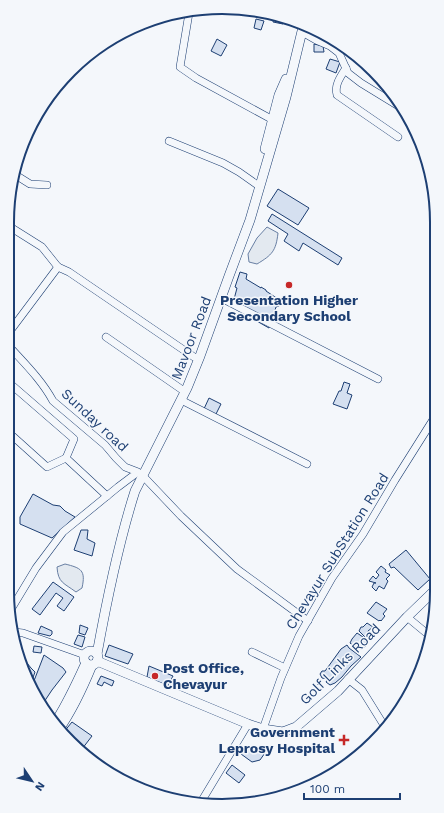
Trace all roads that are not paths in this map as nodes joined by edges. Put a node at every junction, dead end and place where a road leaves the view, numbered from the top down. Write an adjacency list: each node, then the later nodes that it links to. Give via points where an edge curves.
1 (188, 17): 7 (street, via 180,67)
2 (301, 29): 7 (main road, Mavoor Road)
3 (301, 29): 15 (main road, Mavoor Road, via 286,97 256,202)
4 (305, 31): 5 (street, via 339,53)
5 (346, 68): 6 (street, via 348,73 361,83); 8 (street, via 337,83 337,95)
6 (392, 102)
7 (273, 120): 11 (main road, Mavoor Road)
8 (398, 137)
9 (169, 141): 11 (street, via 223,163)
10 (19, 177): 12 (street, via 30,184)
11 (256, 184): 19 (main road, Mavoor Road)
12 (48, 185)
13 (14, 229): 14 (street, via 42,247)
14 (58, 267): 16 (street); 19 (street)
15 (221, 298): 20 (street); 23 (main road, Mavoor Road)
16 (14, 326)
17 (106, 337): 22 (street)
18 (14, 352): 28 (street, Sunday road, via 39,379 53,401 105,445 125,467)
19 (194, 357): 22 (main road, Mavoor Road)
20 (378, 379)
21 (14, 387): 26 (street, via 74,438)
22 (181, 388): 28 (main road, Mavoor Road)
23 (181, 400): 27 (street); 28 (main road, Mavoor Road)
24 (430, 425): 33 (street, Chevayur SubStation Road)
25 (14, 437): 26 (street, via 47,467)
26 (66, 458): 29 (street)
27 (307, 464)
28 (140, 474): 29 (street); 33 (street, Sunday road, via 237,569); 37 (main road, Mavoor Road)
29 (107, 496): 31 (street, via 63,532 36,568)
30 (430, 595): 32 (main road, Golf Links Road)
31 (14, 604)
32 (407, 617): 35 (street); 39 (main road, Golf Links Road)
33 (308, 620): 38 (street, Chevayur SubStation Road)
34 (18, 632): 37 (street)
35 (426, 633)
36 (252, 652): 38 (street)
37 (91, 658): 40 (main road); 42 (main road, via 85,682); 43 (main road, Golf Links Road)
38 (285, 668): 44 (street, Chevayur SubStation Road)
39 (348, 679): 41 (street, via 362,690); 44 (main road, Golf Links Road, via 338,691 296,726 283,732)
40 (58, 719)
41 (383, 723)
42 (62, 724)
43 (248, 724): 44 (main road, Golf Links Road); 45 (street)
44 (263, 729)
45 (203, 798)

